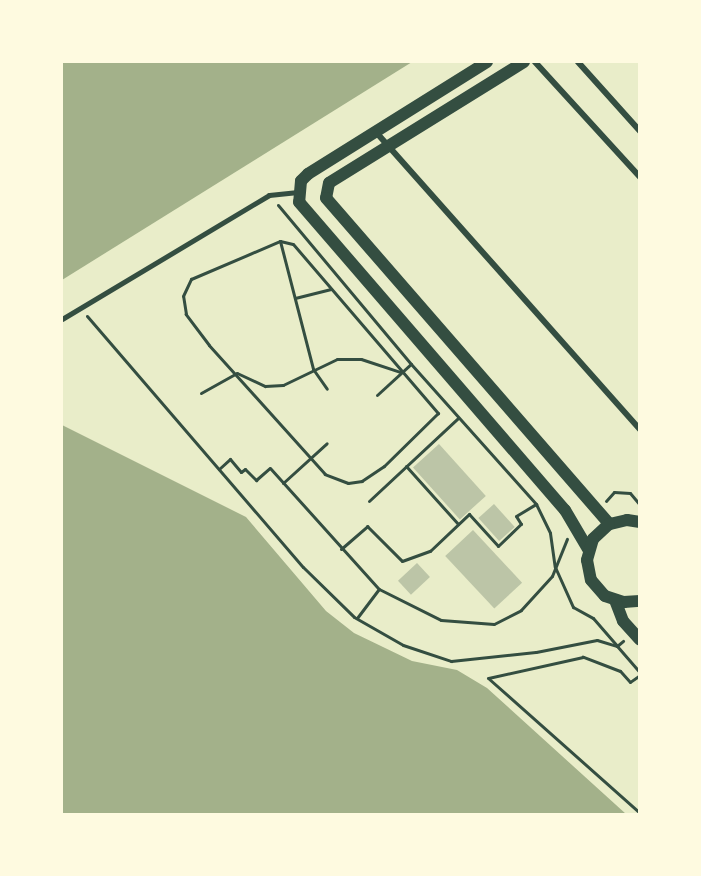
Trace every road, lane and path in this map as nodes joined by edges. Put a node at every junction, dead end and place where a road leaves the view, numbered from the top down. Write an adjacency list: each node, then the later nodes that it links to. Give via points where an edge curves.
1 (488, 62): 5 (main road)
2 (524, 62): 7 (main road)
3 (535, 62): 8 (street)
4 (578, 62): 6 (street)
5 (375, 131): 7 (street); 9 (main road, via 308,174)
6 (639, 131)
7 (388, 149): 24 (street); 33 (main road, via 329,183 326,198)
8 (639, 177)
9 (298, 192): 10 (street); 37 (main road, via 299,202 317,225)
10 (270, 195): 14 (street); 16 (path)
11 (280, 241): 12 (path, via 293,244); 13 (path); 18 (path, via 191,279 184,290 183,302 192,325)
12 (331, 288): 13 (path); 19 (path)
13 (295, 298): 17 (path)
14 (80, 308): 15 (street); 28 (path)
15 (62, 319)
16 (411, 364): 19 (path); 23 (path)
17 (313, 369): 18 (path, via 272,387); 19 (path, via 337,359 361,359); 20 (path)
18 (237, 373): 21 (path); 26 (path)
19 (402, 373): 22 (path); 26 (path, via 438,413 384,466 362,481 348,483 325,474)
20 (327, 389)
21 (201, 393)
22 (377, 395)
23 (458, 418): 27 (path); 31 (path)
24 (639, 429)
25 (327, 442): 26 (path)
26 (311, 458): 29 (path)
27 (406, 466): 30 (path); 35 (path)
28 (219, 469): 29 (path, via 230,459 241,472 245,469 256,480 270,468); 44 (path, via 303,567)
29 (284, 483): 38 (path)
30 (369, 501)
31 (536, 504): 35 (path, via 516,516 522,524 498,546 469,514); 40 (path, via 550,533)
32 (639, 505): 33 (path, via 630,493 614,492)
33 (596, 510): 36 (main road)
34 (638, 520): 36 (main road)
35 (458, 524): 38 (path, via 430,551 402,561 367,526)
36 (609, 524): 39 (main road)
37 (578, 528): 39 (main road); 40 (path, via 562,545)
38 (341, 549): 41 (path)
39 (588, 549): 42 (main road, via 591,580)
40 (555, 567): 41 (path, via 552,576 521,610 494,624 441,620); 46 (path, via 573,607 593,618)
41 (379, 589): 44 (path)
42 (615, 600): 43 (main road); 45 (main road, via 623,621)
43 (639, 601)
44 (357, 619): 46 (path, via 403,645 451,661 536,652 597,640)
45 (639, 640)
46 (617, 646): 47 (path)
47 (639, 673): 48 (path, via 630,682 620,670 583,657 488,678)
48 (639, 813)

